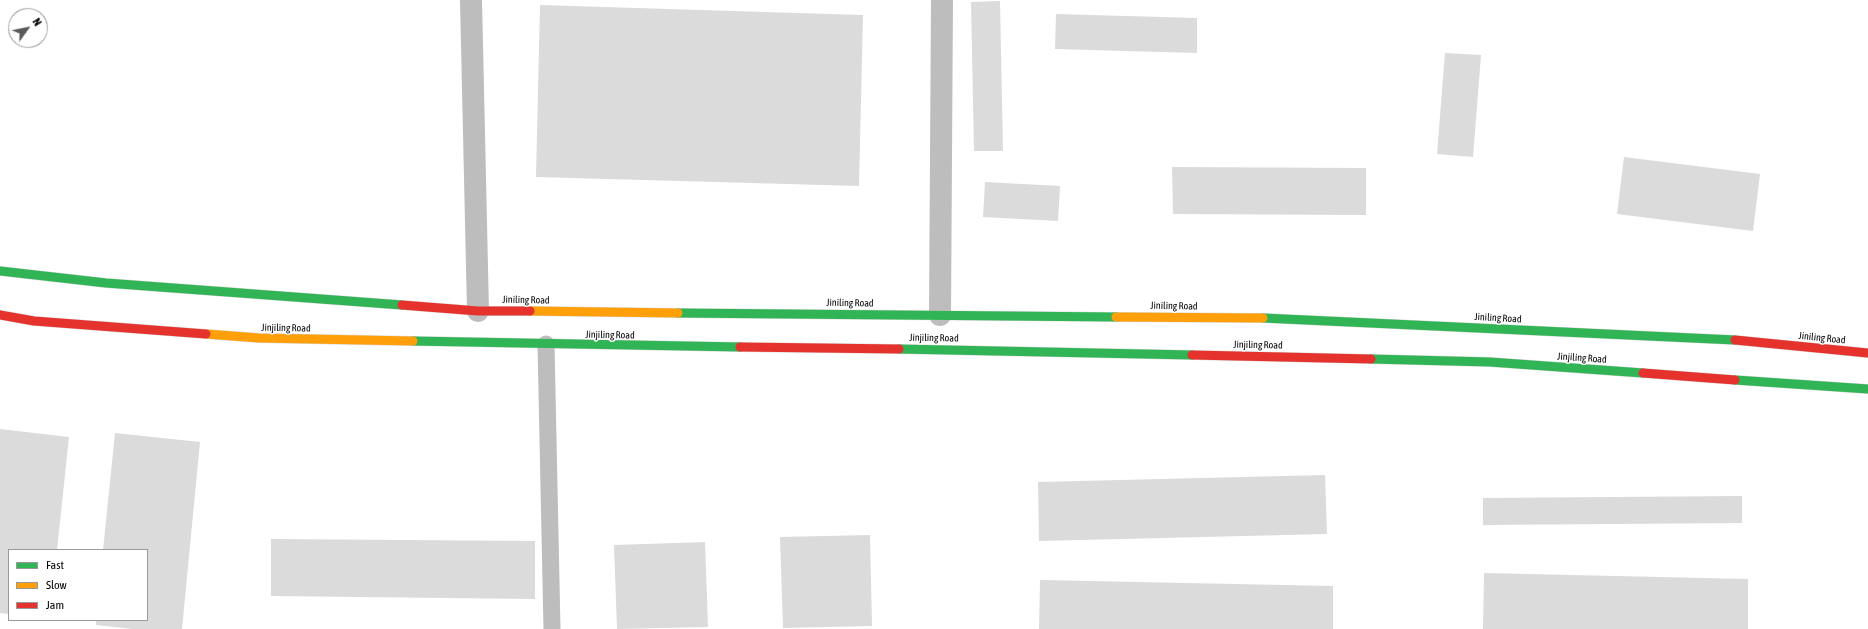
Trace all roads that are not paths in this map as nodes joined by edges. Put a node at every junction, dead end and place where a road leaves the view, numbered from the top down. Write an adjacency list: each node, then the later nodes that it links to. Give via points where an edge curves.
1 (470, 0): 4 (street)
2 (942, 0): 5 (street)
3 (0, 271): 4 (main road, via 106,283)
4 (478, 311): 5 (main road, Jiniling Road)
5 (940, 315): 8 (main road, Jiniling Road, via 1260,318 1738,340)
6 (0, 316): 7 (main road, Jinjiling Road, via 34,321 259,338)
7 (546, 344): 9 (main road, Jinjiling Road, via 999,350 1490,362); 10 (lane)
8 (1868, 353)
9 (1868, 389)
10 (552, 629)

